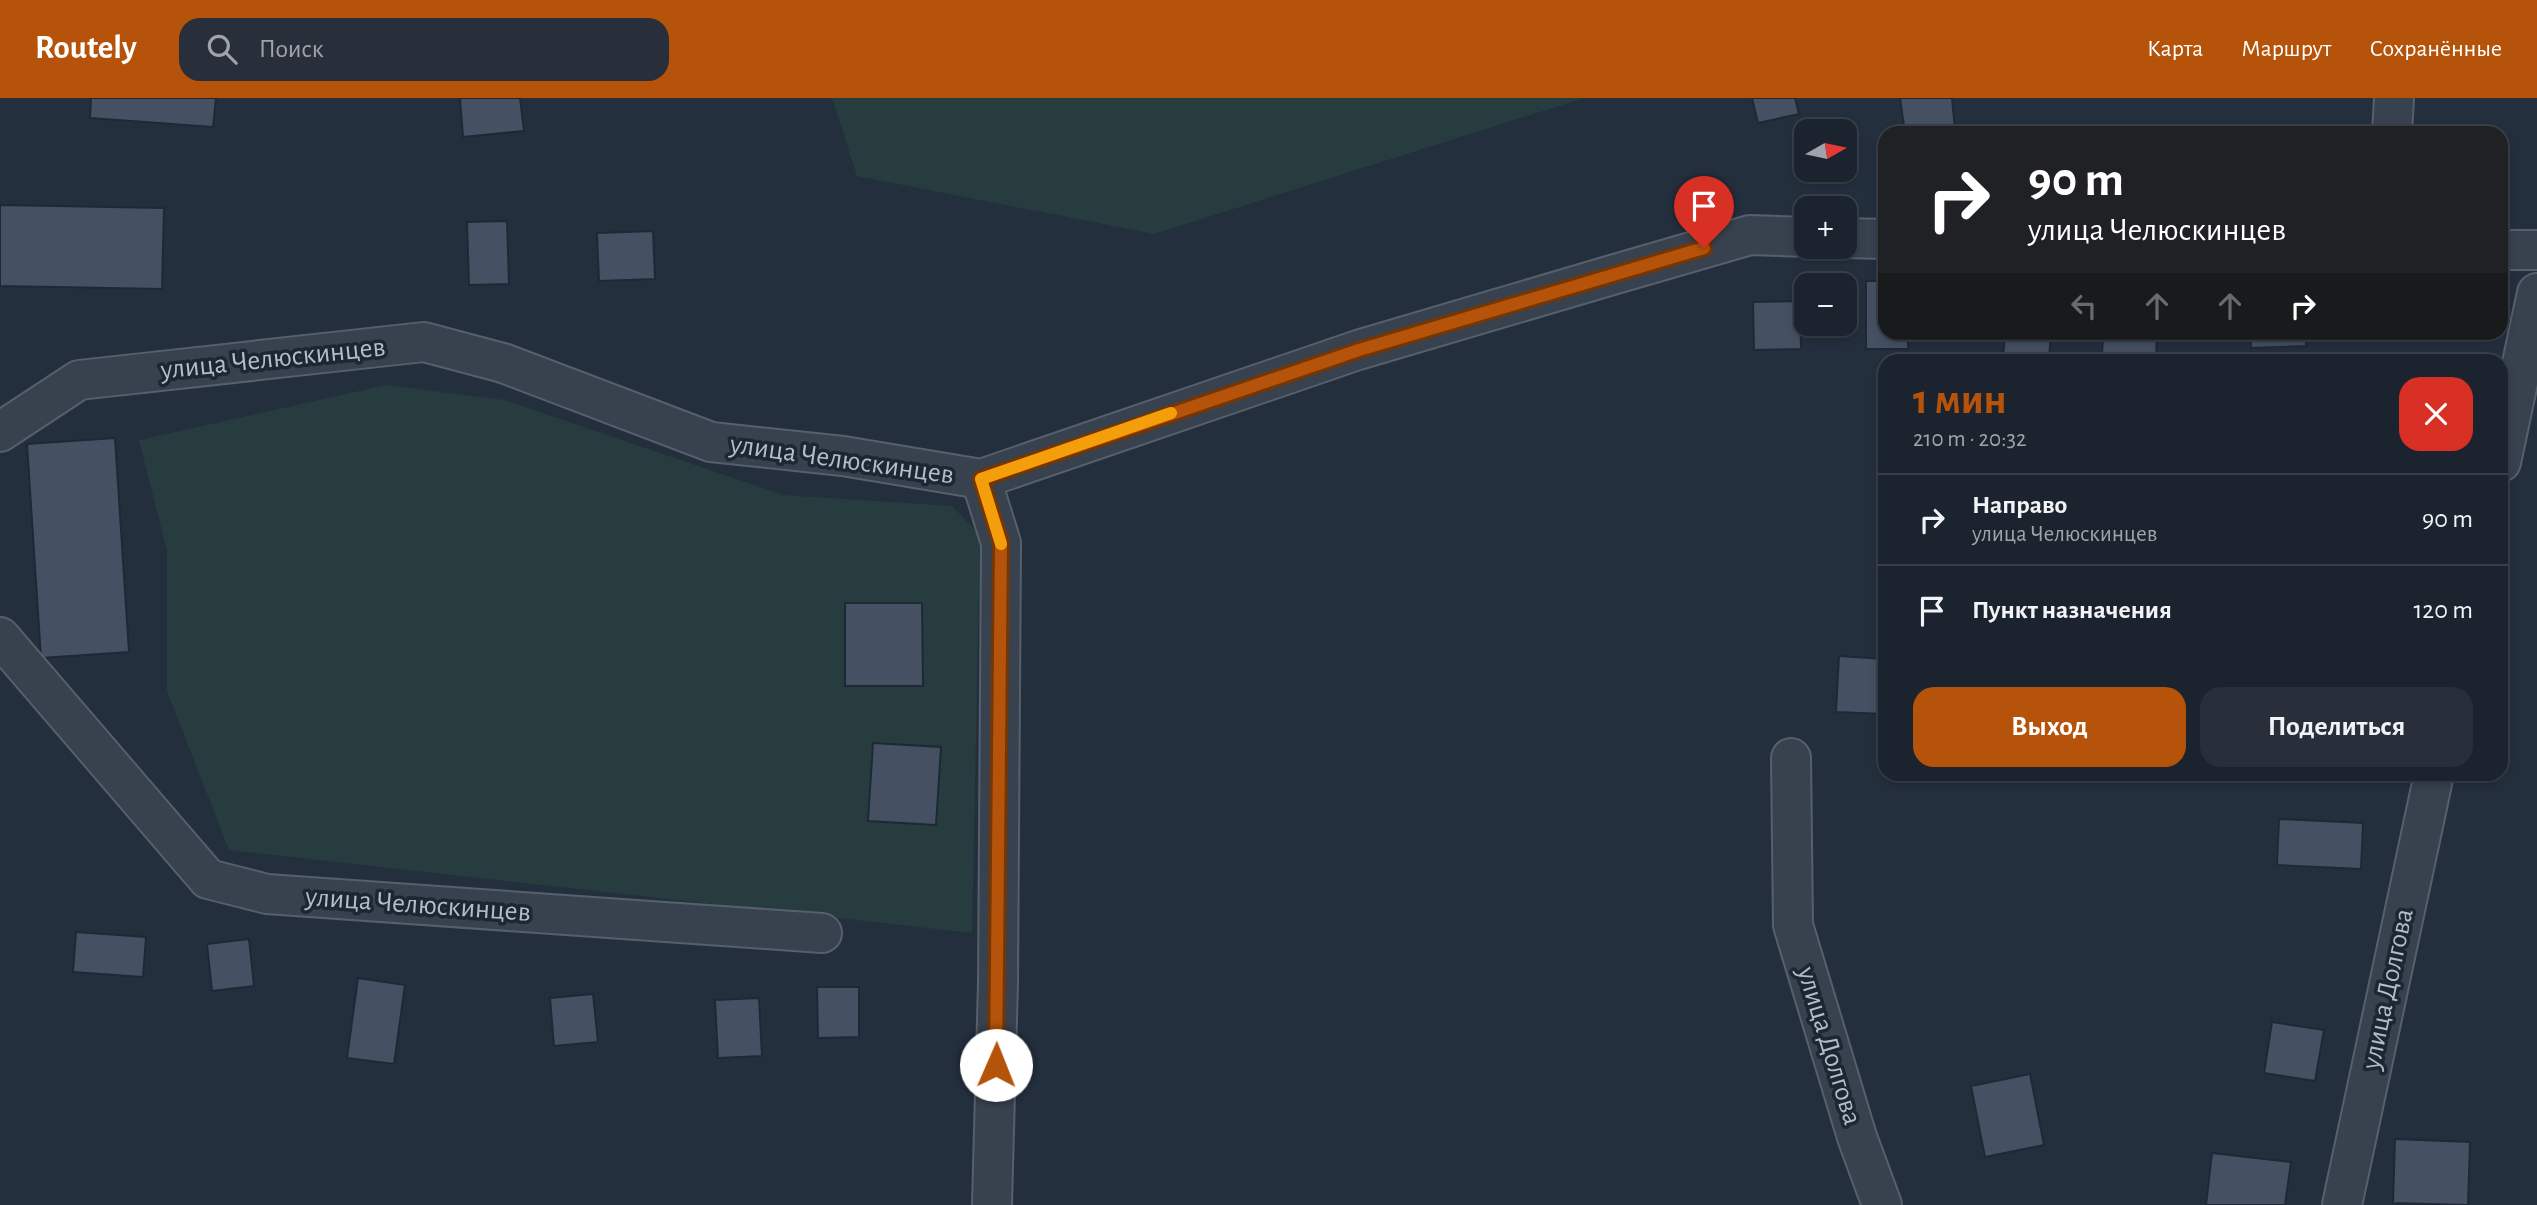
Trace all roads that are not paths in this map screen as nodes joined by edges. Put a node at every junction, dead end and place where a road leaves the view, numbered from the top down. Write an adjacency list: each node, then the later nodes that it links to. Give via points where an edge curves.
1 (2394, 98): 2 (street)
2 (2392, 126)
3 (1794, 237): 11 (street, улица Челюскинцев, via 1750,235 1359,350)
4 (1857, 238): 5 (street)
5 (1878, 239)
6 (2508, 250): 7 (street)
7 (2537, 250)
8 (2537, 293): 9 (street)
9 (2508, 429)
10 (0, 432): 11 (street, улица Челюскинцев, via 79,380 424,342 503,363 711,442 843,456)
11 (981, 479): 16 (street, via 1001,543)
12 (7, 652): 15 (street, улица Челюскинцев, via 208,879 267,894)
13 (1791, 758): 17 (street, улица Долгова, via 1793,925)
14 (2433, 781): 18 (street, улица Долгова)
15 (822, 933)
16 (992, 1205)
17 (1882, 1205)
18 (2342, 1205)

